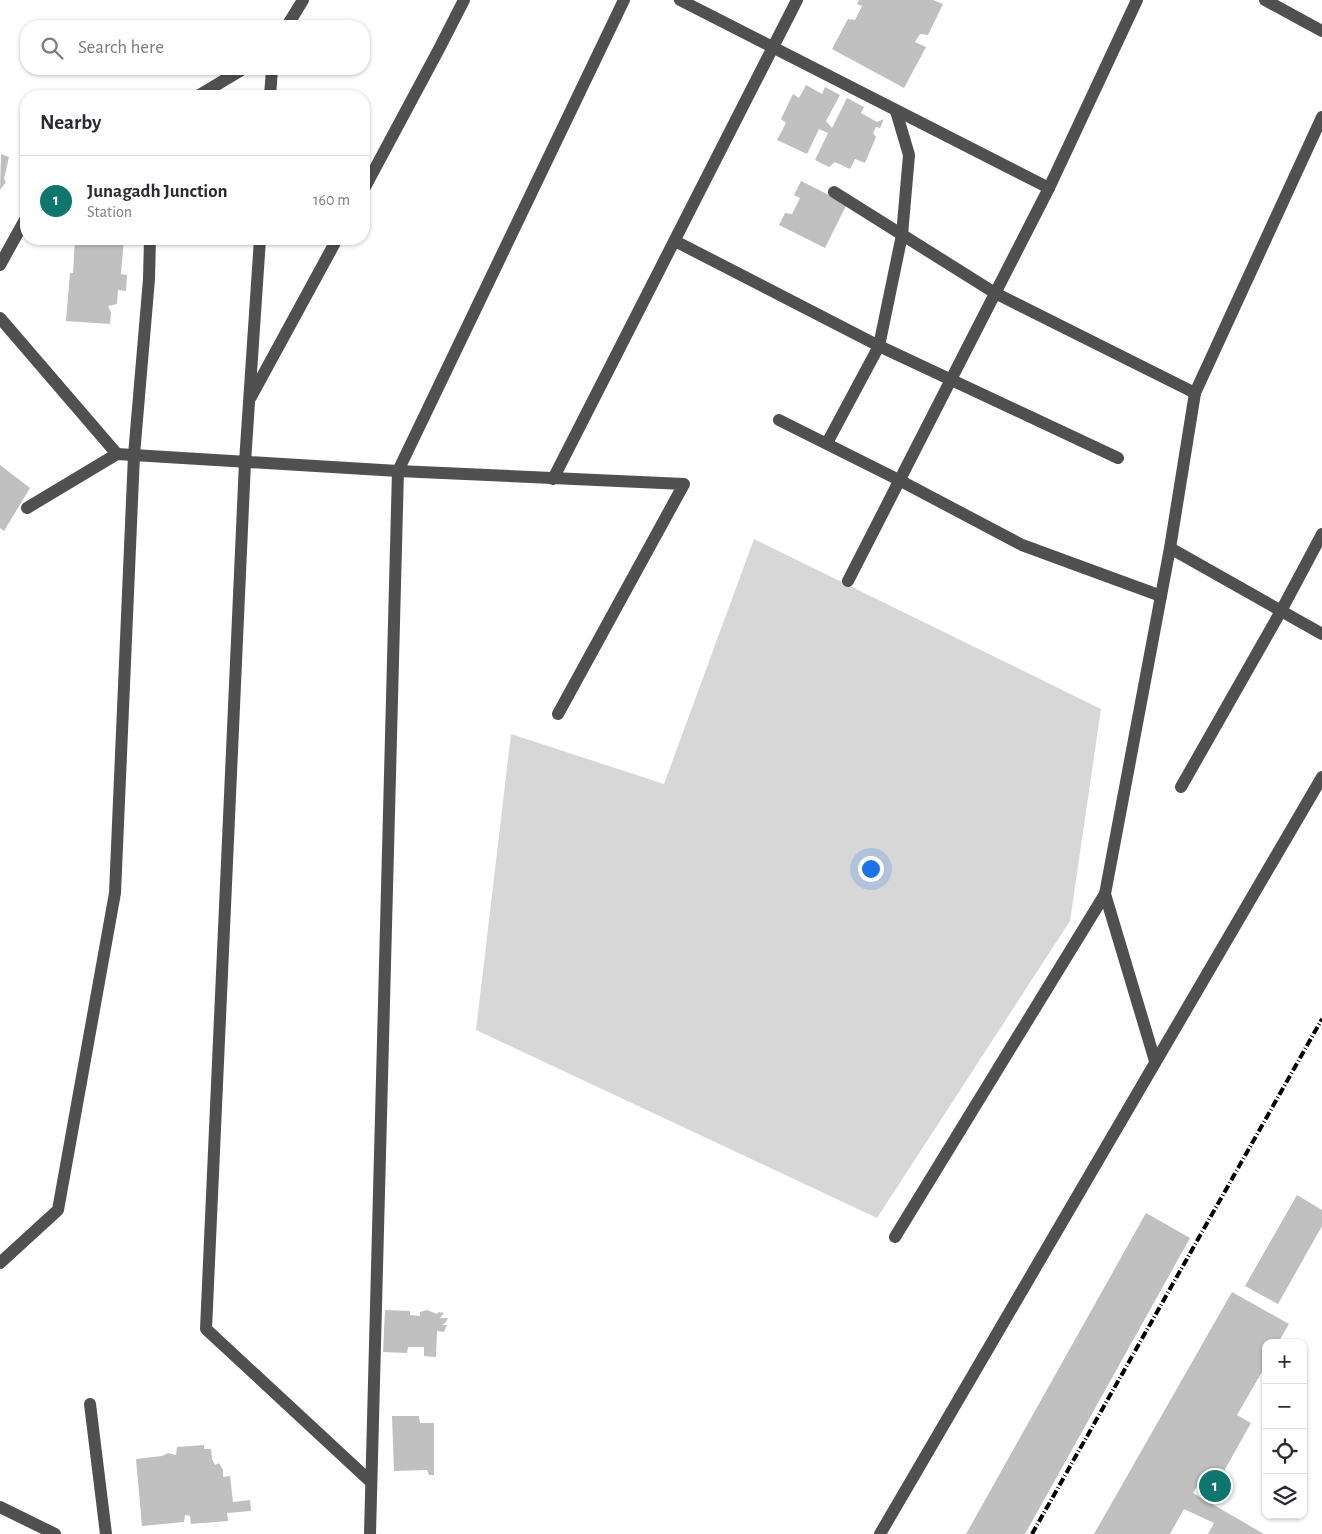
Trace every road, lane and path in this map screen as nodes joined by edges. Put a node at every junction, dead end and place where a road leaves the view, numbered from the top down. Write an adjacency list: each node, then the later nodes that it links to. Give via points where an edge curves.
1 (303, 0): 8 (street)
2 (464, 0): 17 (street)
3 (624, 0): 39 (street)
4 (680, 0): 10 (street)
5 (797, 0): 10 (street)
6 (1137, 0): 18 (street)
7 (1265, 0): 9 (street)
8 (291, 20)
9 (1322, 31)
10 (774, 48): 15 (street); 22 (street)
11 (233, 75): 13 (street)
12 (272, 75): 14 (street)
13 (208, 90)
14 (270, 90)
15 (896, 111): 18 (street); 21 (street, via 909,155)
16 (1322, 117): 31 (street)
17 (370, 178)
18 (1049, 188): 27 (street)
19 (834, 192): 21 (street)
20 (20, 229): 26 (street)
21 (902, 235): 27 (street); 29 (street)
22 (675, 241): 29 (street); 40 (street)
23 (150, 245): 36 (street)
24 (260, 245): 32 (street)
25 (334, 245): 32 (street)
26 (0, 265)
27 (995, 293): 30 (street); 31 (street)
28 (0, 318): 35 (street)
29 (879, 346): 30 (street); 34 (street)
30 (951, 380): 37 (street); 41 (street)
31 (1195, 393): 44 (street)
32 (249, 402): 38 (street)
33 (779, 420): 34 (street)
34 (826, 443): 41 (street)
35 (117, 454): 36 (street); 42 (street)
36 (134, 455): 38 (street); 55 (street, via 115,893 58,1210)
37 (1118, 458)
38 (245, 462): 39 (street); 57 (street, via 206,1329)
39 (398, 472): 40 (street); 57 (street)
40 (553, 478): 49 (street, via 684,484)
41 (899, 480): 45 (street); 46 (street, via 1022,545)
42 (27, 508)
43 (1322, 534): 47 (street)
44 (1170, 548): 46 (street); 47 (street)
45 (848, 581)
46 (1161, 596): 52 (street)
47 (1281, 611): 48 (street); 51 (street)
48 (1322, 634)
49 (558, 714)
50 (1322, 777): 53 (street)
51 (1181, 787)
52 (1105, 894): 53 (street); 54 (street)
53 (1155, 1061): 62 (street)
54 (895, 1237)
55 (0, 1263)
56 (90, 1404): 60 (street)
57 (371, 1482): 61 (street)
58 (0, 1507): 59 (street)
59 (55, 1534)
60 (106, 1534)
61 (370, 1534)
62 (880, 1534)

